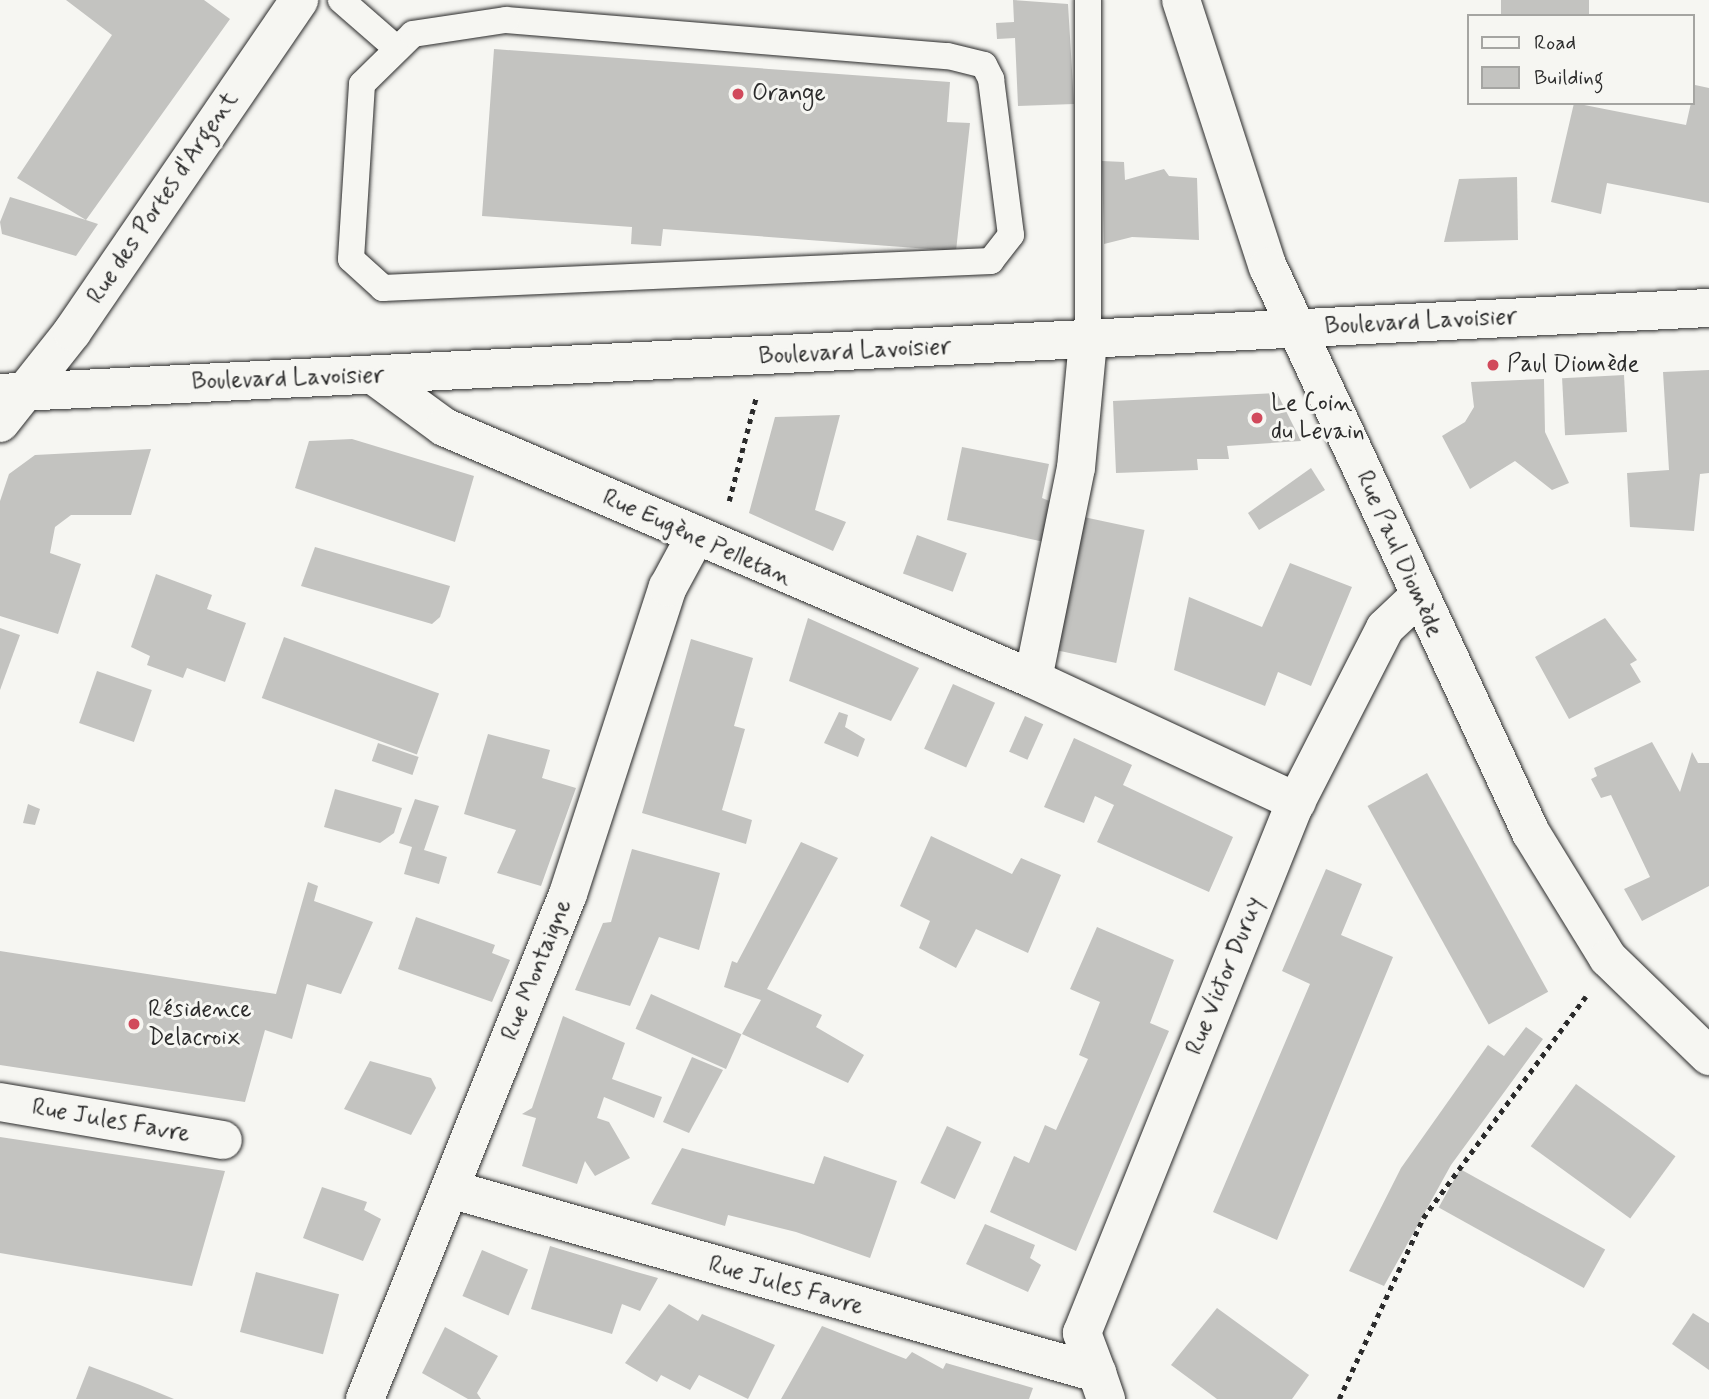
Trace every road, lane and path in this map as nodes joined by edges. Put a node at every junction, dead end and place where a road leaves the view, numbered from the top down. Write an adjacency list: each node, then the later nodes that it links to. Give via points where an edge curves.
1 (299, 0): 11 (street, Rue des Portes d'Argent, via 72,332)
2 (341, 0): 5 (lane)
3 (1088, 0): 8 (lane)
4 (1181, 0): 7 (street, Rue Paul Diomède, via 1268,267)
5 (396, 48): 5 (lane, via 371,71 358,105 351,259 383,288 991,261 1011,235 991,79 984,65 969,59 506,20 436,26)
6 (1709, 308): 7 (street, Boulevard Lavoisier)
7 (1298, 328): 8 (street, Boulevard Lavoisier); 14 (street, Rue Paul Diomède)
8 (1088, 340): 9 (street, Boulevard Lavoisier); 15 (street, via 1076,468)
9 (766, 356): 10 (street, Boulevard Lavoisier); 13 (path, via 728,506)
10 (373, 375): 11 (street, Boulevard Lavoisier); 13 (street, Rue Eugène Pelletan, via 444,428)
11 (11, 393): 12 (street, Rue des Portes d'Argent)
12 (0, 423)
13 (695, 537): 15 (street, Rue Eugène Pelletan); 21 (street, Rue Montaigne, via 668,587 568,894)
14 (1417, 597): 16 (street, Rue Victor Duruy, via 1385,628); 17 (street, Rue Paul Diomède, via 1531,833)
15 (1033, 679): 16 (street, Rue Eugène Pelletan)
16 (1297, 802): 22 (street, Rue Victor Duruy, via 1082,1333)
17 (1613, 962): 18 (street, Rue Paul Diomède); 24 (path, via 1449,1175)
18 (1709, 1056)
19 (0, 1102): 20 (street, Rue Jules Favre)
20 (222, 1139)
21 (450, 1189): 22 (street, Rue Jules Favre); 23 (street, Rue Montaigne)
22 (1101, 1386)
23 (365, 1399)
24 (1339, 1399)

